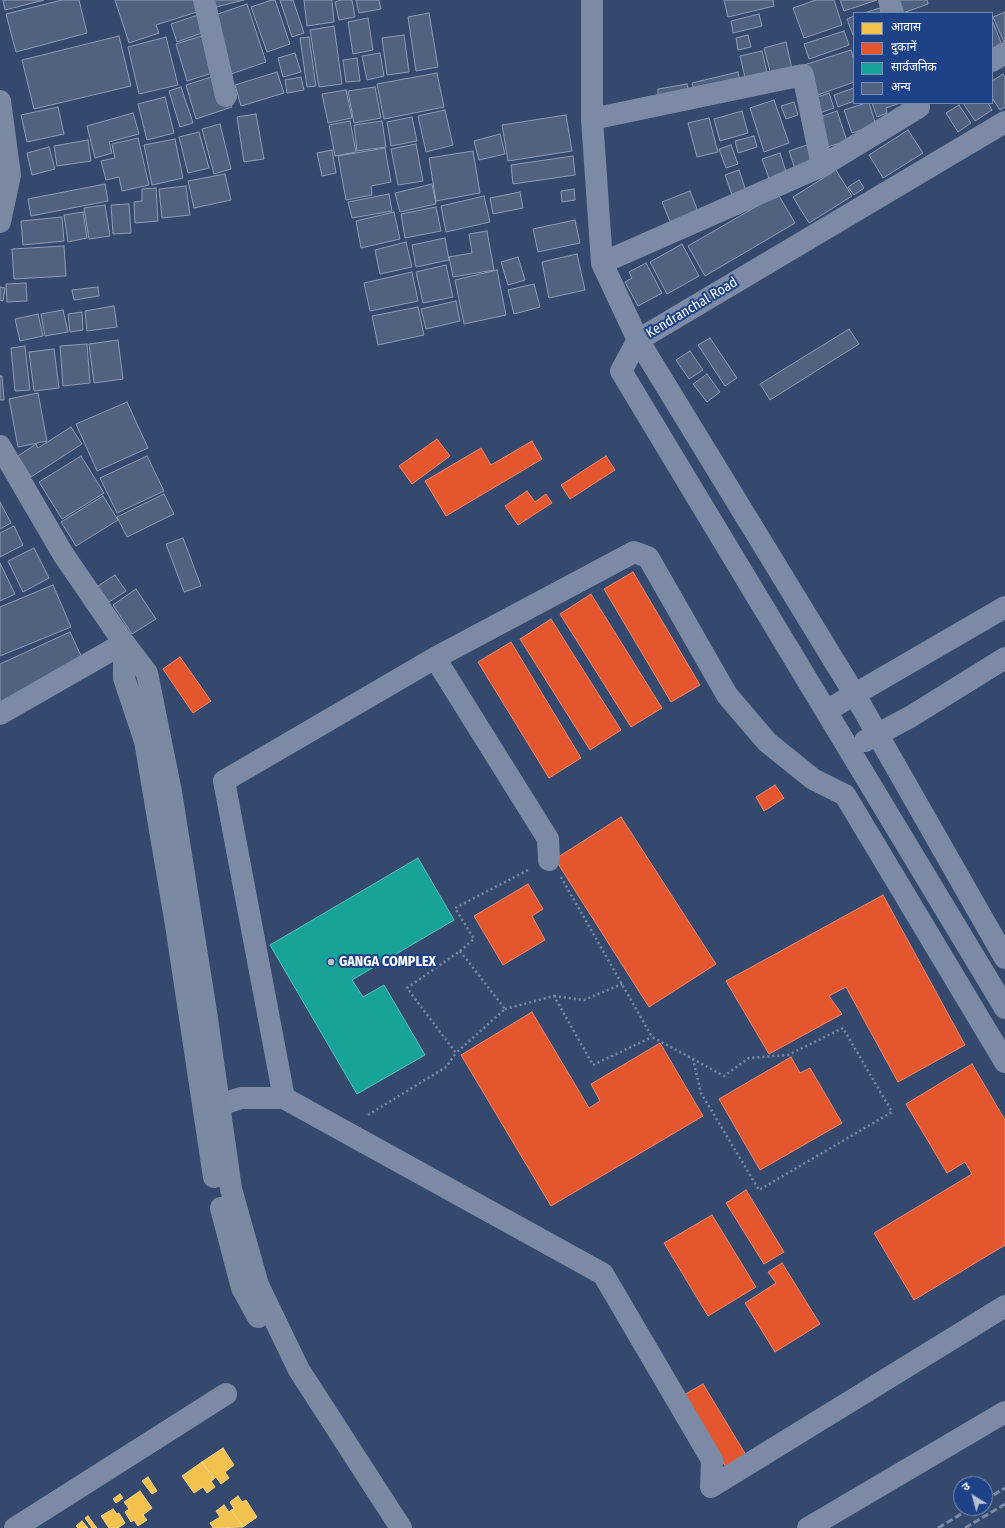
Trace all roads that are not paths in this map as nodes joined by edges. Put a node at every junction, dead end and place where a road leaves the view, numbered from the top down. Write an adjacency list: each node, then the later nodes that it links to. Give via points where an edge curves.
1 (592, 0): 10 (street, Kendranchal Road)
2 (889, 0): 4 (street)
3 (210, 1): 7 (street)
4 (893, 12)
5 (1005, 53): 6 (street)
6 (993, 60)
7 (226, 96)
8 (0, 101): 13 (main road, via 10,175)
9 (921, 104): 12 (street)
10 (592, 119): 12 (street, via 803,75); 14 (street, Kendranchal Road)
11 (1005, 122): 15 (street, Kendranchal Road)
12 (822, 166): 14 (street)
13 (0, 222)
14 (602, 263): 15 (street, Kendranchal Road)
15 (638, 340): 21 (street); 22 (street, via 621,371)
16 (0, 446): 18 (main road, via 63,554)
17 (1005, 608): 21 (street)
18 (124, 643): 23 (street); 31 (main road, via 147,673 172,792)
19 (434, 658): 26 (street, via 548,839); 29 (street, via 634,552 648,557 727,695 767,742 813,779 845,795); 30 (street, via 224,781)
20 (1005, 658): 24 (street)
21 (855, 695): 22 (street); 24 (street)
22 (826, 712): 25 (street)
23 (0, 714)
24 (877, 735): 25 (street); 27 (street)
25 (850, 750): 28 (street)
26 (549, 860)
27 (1005, 958)
28 (1005, 1008)
29 (1005, 1062)
30 (284, 1098): 31 (street, via 241,1098); 32 (street, via 603,1274 712,1460 711,1487)
31 (211, 1107): 36 (main road, via 216,1192 242,1288 286,1370); 37 (main road, via 258,1285 299,1370)
32 (1005, 1306)
33 (226, 1394): 35 (street)
34 (1005, 1412): 38 (street)
35 (15, 1528)
36 (383, 1528)
37 (401, 1528)
38 (808, 1528)

